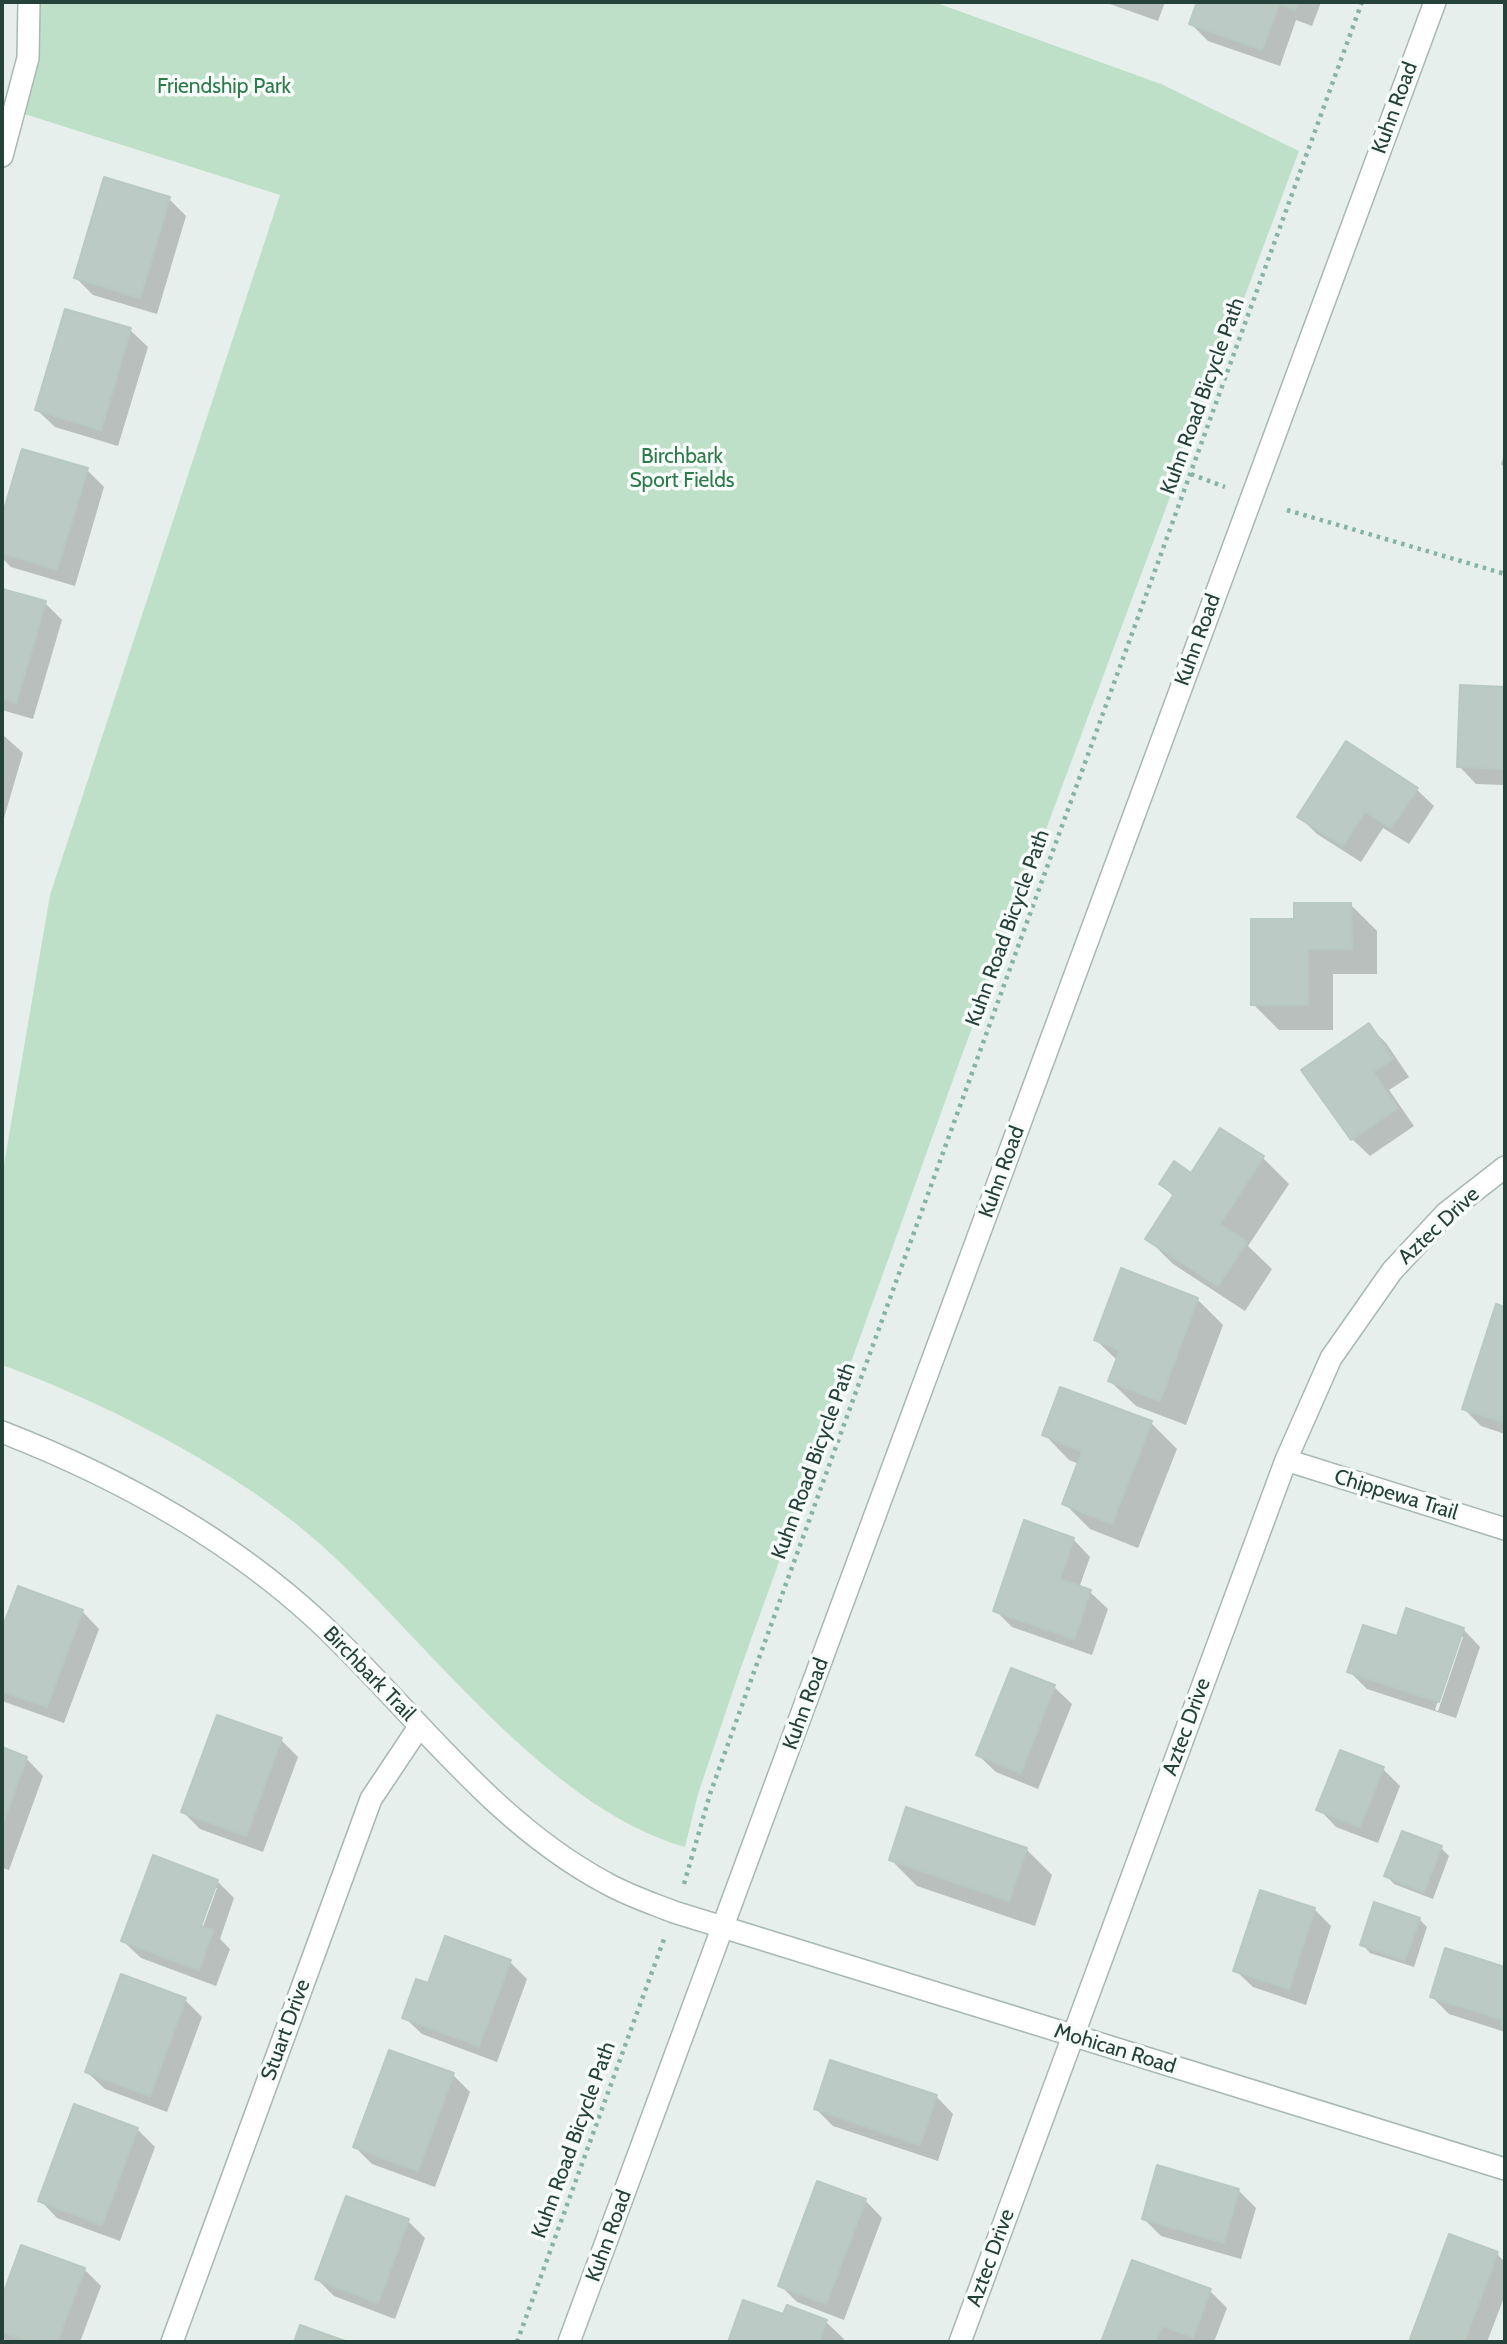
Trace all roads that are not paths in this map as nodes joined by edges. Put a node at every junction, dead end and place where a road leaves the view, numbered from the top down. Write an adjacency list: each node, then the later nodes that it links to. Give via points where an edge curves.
1 (29, 2): 3 (street, via 28,58)
2 (1434, 2): 9 (street, Kuhn Road)
3 (2, 156)
4 (1505, 1167): 6 (street, Aztec Drive, via 1446,1213 1392,1271 1331,1358)
5 (2, 1432): 8 (street, Birchbark Trail, via 113,1482 269,1579 319,1622)
6 (1286, 1460): 7 (street, Chippewa Trail); 10 (street, Aztec Drive)
7 (1505, 1529)
8 (419, 1727): 9 (street, Birchbark Trail, via 519,1824 570,1861 639,1898); 12 (street, Stuart Drive, via 371,1798)
9 (725, 1928): 10 (street, Mohican Road); 13 (street, Kuhn Road)
10 (1073, 2036): 11 (street, Mohican Road); 14 (street, Aztec Drive)
11 (1505, 2169)
12 (172, 2342)
13 (569, 2342)
14 (960, 2342)

